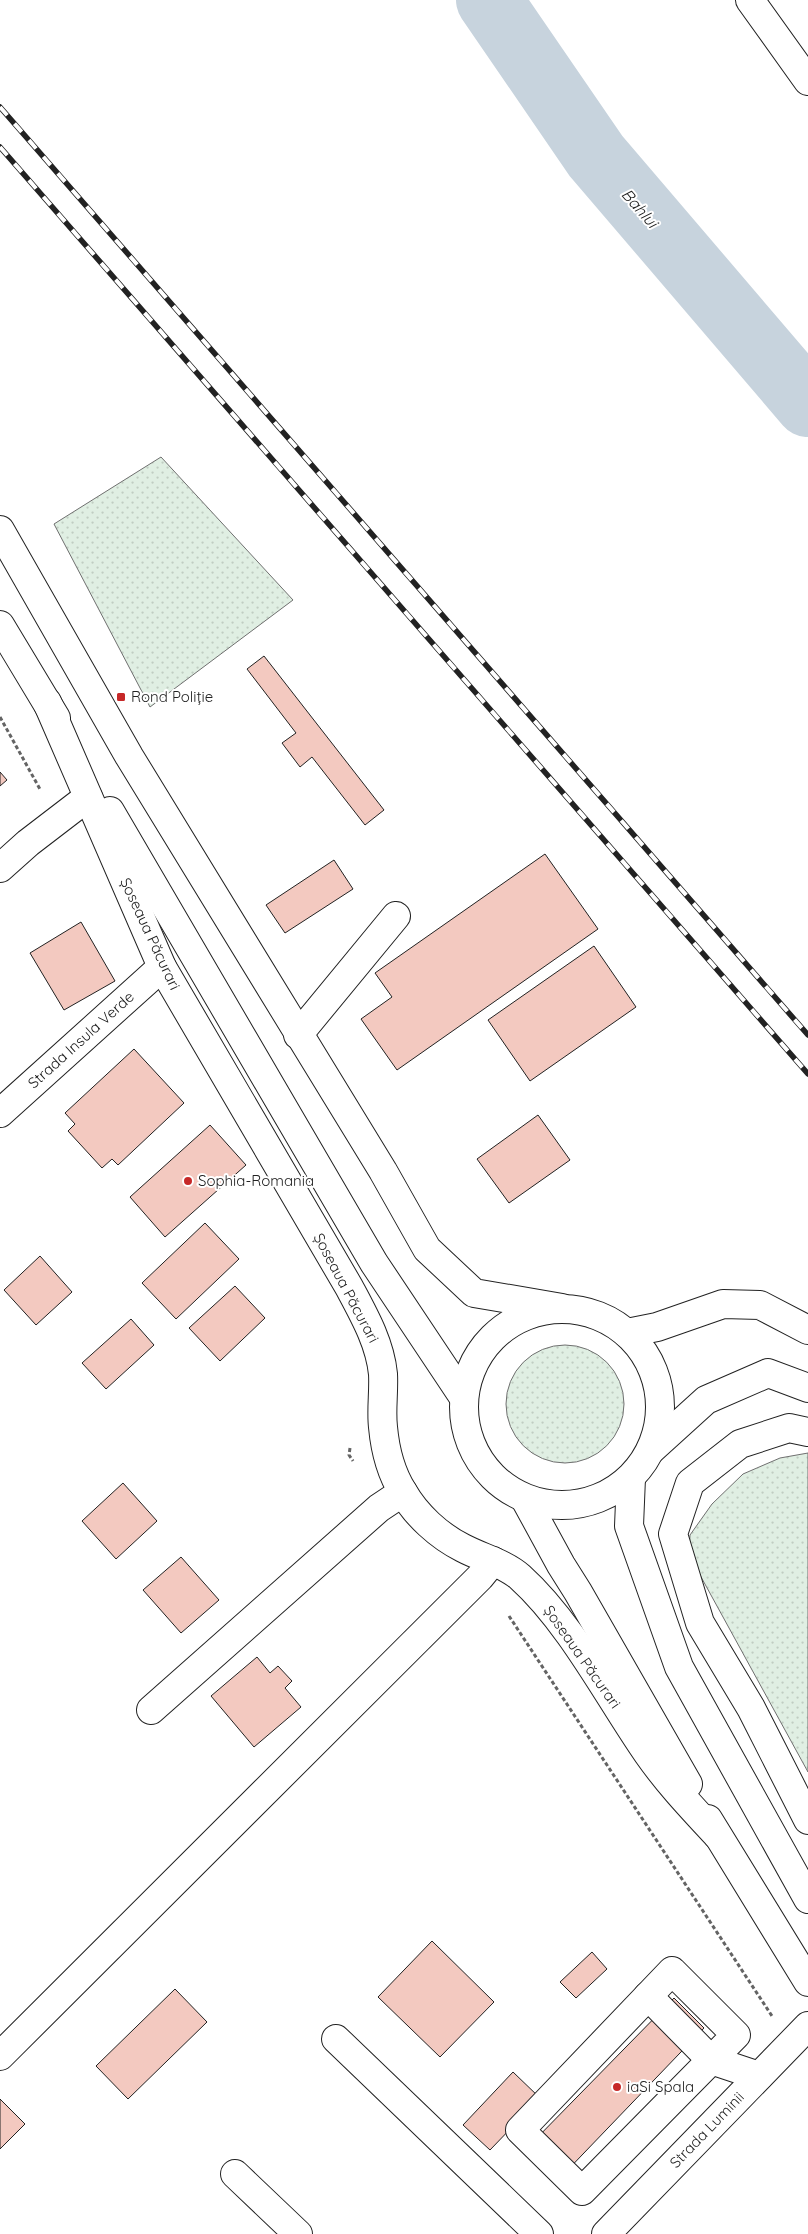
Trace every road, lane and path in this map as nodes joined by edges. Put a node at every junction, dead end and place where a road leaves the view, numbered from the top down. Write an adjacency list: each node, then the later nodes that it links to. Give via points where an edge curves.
1 (759, 3): 2 (main road)
2 (808, 81)
3 (0, 530): 10 (main road, via 129,756)
4 (0, 625): 5 (main road)
5 (47, 702): 6 (main road, Șoseaua Păcurari); 16 (main road, via 374,1263)
6 (88, 797): 7 (main road); 9 (main road, Șoseaua Păcurari)
7 (0, 868)
8 (396, 916): 10 (main road)
9 (162, 967): 11 (main road, Strada Insula Verde); 20 (main road, Șoseaua Păcurari, via 369,1325 379,1350 383,1374 383,1427 390,1462)
10 (298, 1035): 12 (main road, via 427,1249 474,1293)
11 (0, 1113)
12 (562, 1308): 14 (main road, via 597,1315); 16 (main road, via 538,1311 496,1334 476,1360)
13 (808, 1330): 14 (main road, via 760,1305 723,1304 656,1327)
14 (627, 1333): 18 (main road, via 647,1357 659,1387 660,1419)
15 (808, 1388): 18 (main road, via 768,1372 706,1400)
16 (464, 1398): 21 (main road, via 465,1423 472,1447 485,1468 504,1486)
17 (808, 1432): 24 (main road, via 789,1428 740,1444 690,1483 673,1534 700,1623 751,1708)
18 (652, 1449): 19 (main road)
19 (631, 1478): 21 (main road, via 618,1489 589,1502 557,1506); 26 (main road, via 629,1526 678,1667)
20 (402, 1492): 22 (main road, Șoseaua Păcurari, via 440,1533 463,1548); 23 (main road, via 379,1508)
21 (525, 1499): 25 (main road)
22 (493, 1560): 25 (main road, Șoseaua Păcurari, via 519,1576 546,1605 577,1645 670,1784); 31 (main road, via 480,1577)
23 (151, 1710)
24 (808, 1820)
25 (717, 1835): 27 (main road)
26 (808, 1899)
27 (808, 1982)
28 (648, 1996): 32 (main road); 32 (main road, via 672,1971 736,2035); 32 (main road, via 520,2130 582,2191)
29 (808, 2026): 33 (main road, Strada Luminii)
30 (336, 2039): 36 (main road)
31 (0, 2056)
32 (711, 2060): 33 (main road)
33 (759, 2076): 37 (main road, Strada Luminii)
34 (236, 2174): 35 (main road)
35 (298, 2234)
36 (538, 2234)
37 (606, 2234)

